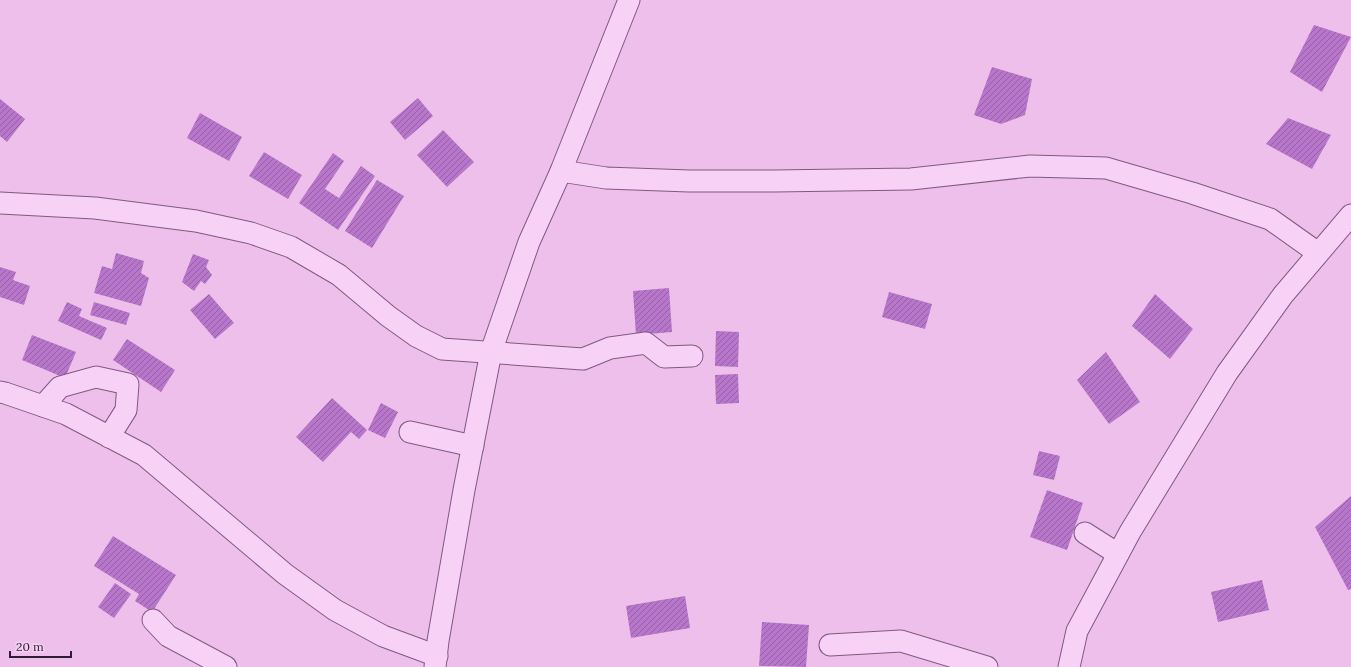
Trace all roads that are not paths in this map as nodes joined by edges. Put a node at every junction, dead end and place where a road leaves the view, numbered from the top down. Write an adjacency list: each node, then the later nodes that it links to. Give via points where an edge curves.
1 (629, 0): 2 (street)
2 (561, 171): 5 (street, via 606,178 774,181 911,179 1030,166 1106,168 1270,219); 6 (street, via 530,242)
3 (0, 203): 6 (street, via 95,208 196,221 251,232 291,247 339,275 388,316 416,336 442,349)
4 (1351, 215): 5 (street)
5 (1318, 253): 14 (street, via 1283,295 1227,373)
6 (491, 352): 7 (street, via 582,359 610,348 646,343 664,357); 12 (street)
7 (692, 356)
8 (0, 392): 9 (street)
9 (42, 406): 11 (street, via 66,414); 11 (street, via 60,387 96,377 128,384 126,410)
10 (410, 432): 12 (street)
11 (110, 437): 17 (street, via 144,455 285,574 335,610)
12 (473, 446): 17 (street)
13 (1085, 533): 14 (street)
14 (1118, 554): 20 (street, via 1077,632)
15 (153, 620): 18 (street, via 168,636)
16 (830, 645): 19 (street, via 901,641)
17 (436, 661)
18 (226, 667)
19 (987, 667)
20 (1069, 667)

